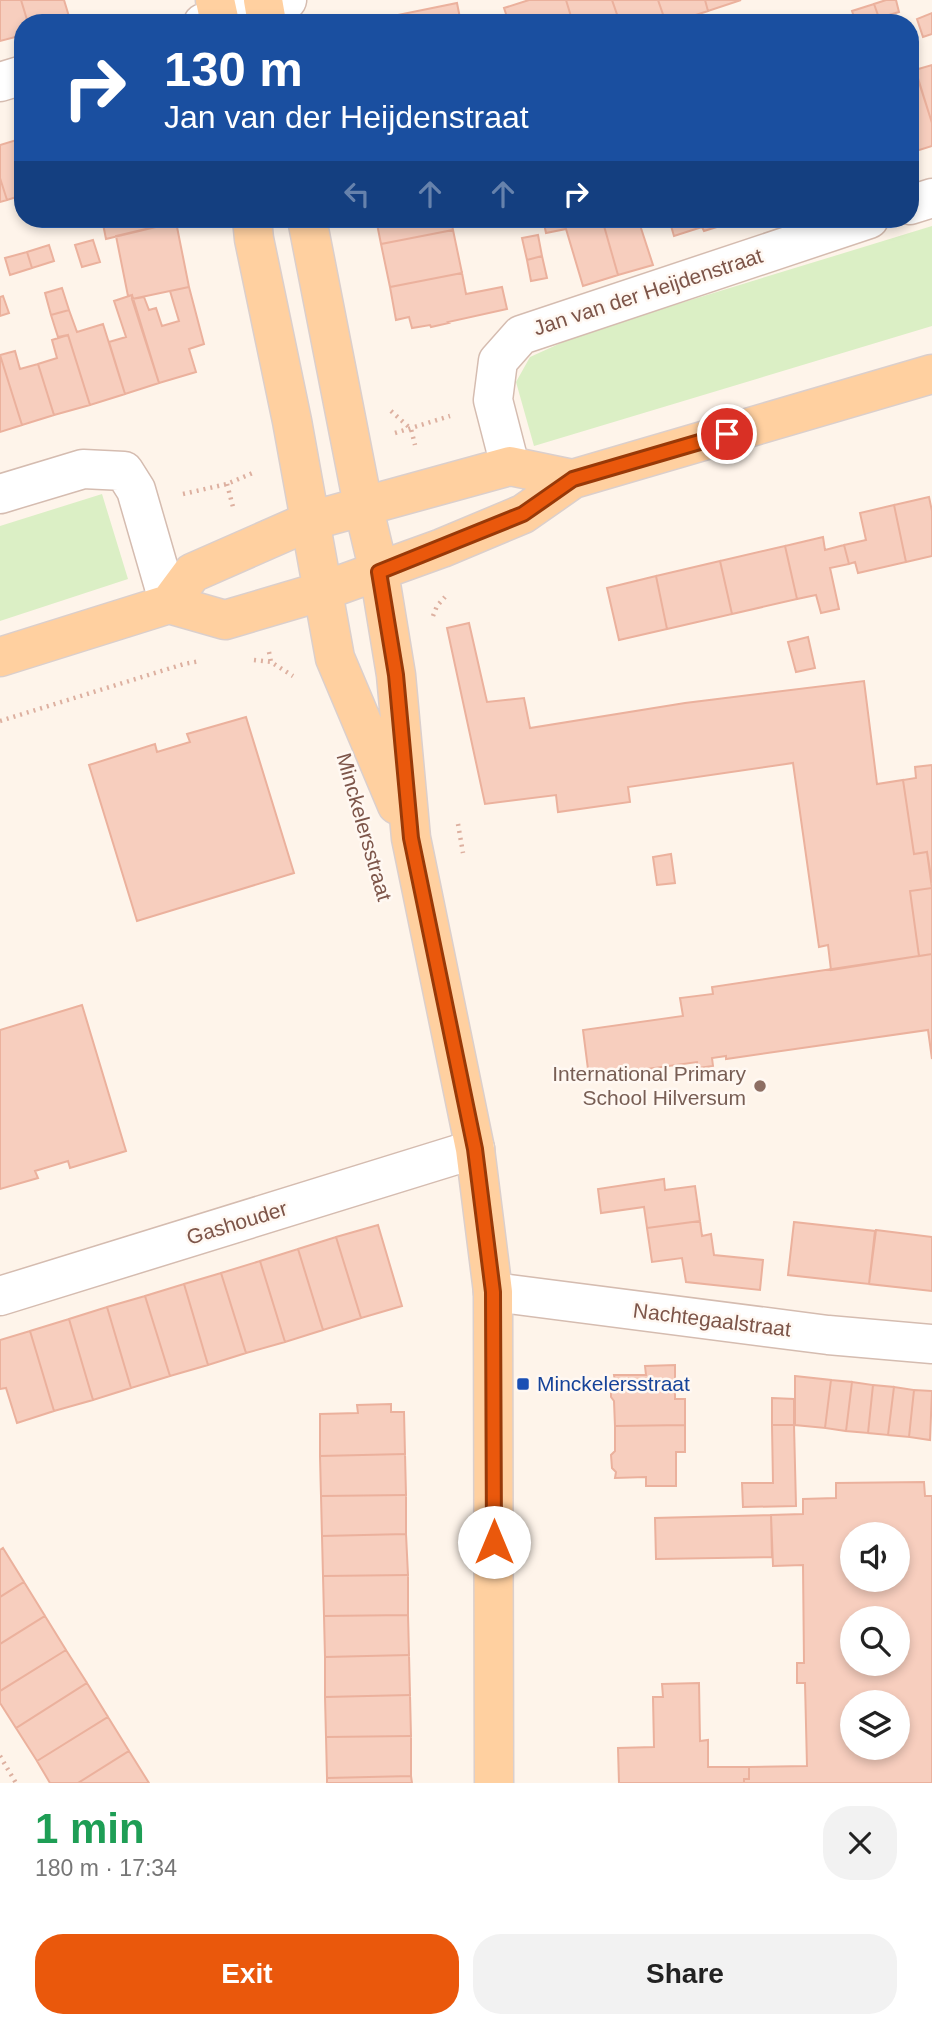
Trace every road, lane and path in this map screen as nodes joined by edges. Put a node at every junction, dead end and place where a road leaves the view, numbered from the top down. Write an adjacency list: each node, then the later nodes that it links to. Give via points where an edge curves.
1 (270, 7): 2 (street)
2 (226, 14)
3 (253, 228): 12 (main road, Minckelersstraat)
4 (309, 228): 11 (main road, Minckelersstraat)
5 (842, 228): 7 (street, Jan van der Heijdenstraat, via 521,335 498,361 493,400)
6 (932, 374): 8 (main road)
7 (510, 466): 8 (main road); 11 (main road)
8 (573, 479): 14 (main road, via 523,514)
9 (228, 484): 13 (path)
10 (0, 494): 16 (street, via 83,468 124,471 136,490)
11 (363, 505): 12 (main road); 14 (main road, Minckelersstraat)
12 (310, 521): 13 (main road); 15 (main road, Minckelersstraat)
13 (243, 550): 16 (main road, via 192,573)
14 (379, 572): 15 (main road); 24 (main road, Minckelersstraat, via 396,675)
15 (323, 591): 17 (main road); 24 (main road, Minckelersstraat, via 335,658)
16 (169, 604): 17 (main road, via 225,620); 18 (main road)
17 (258, 609): 21 (path)
18 (0, 657)
19 (210, 659): 23 (path)
20 (247, 659): 21 (path)
21 (271, 662): 22 (path)
22 (298, 681)
23 (0, 721)
24 (411, 838): 25 (main road, Minckelersstraat)
25 (475, 1149): 26 (main road, Minckelersstraat); 27 (street, Gashouder)
26 (493, 1292): 28 (street, Nachtegaalstraat); 31 (main road, Minckelersstraat)
27 (0, 1296)
28 (932, 1344)
29 (0, 1756): 30 (path)
30 (16, 1783)
31 (494, 1783)

